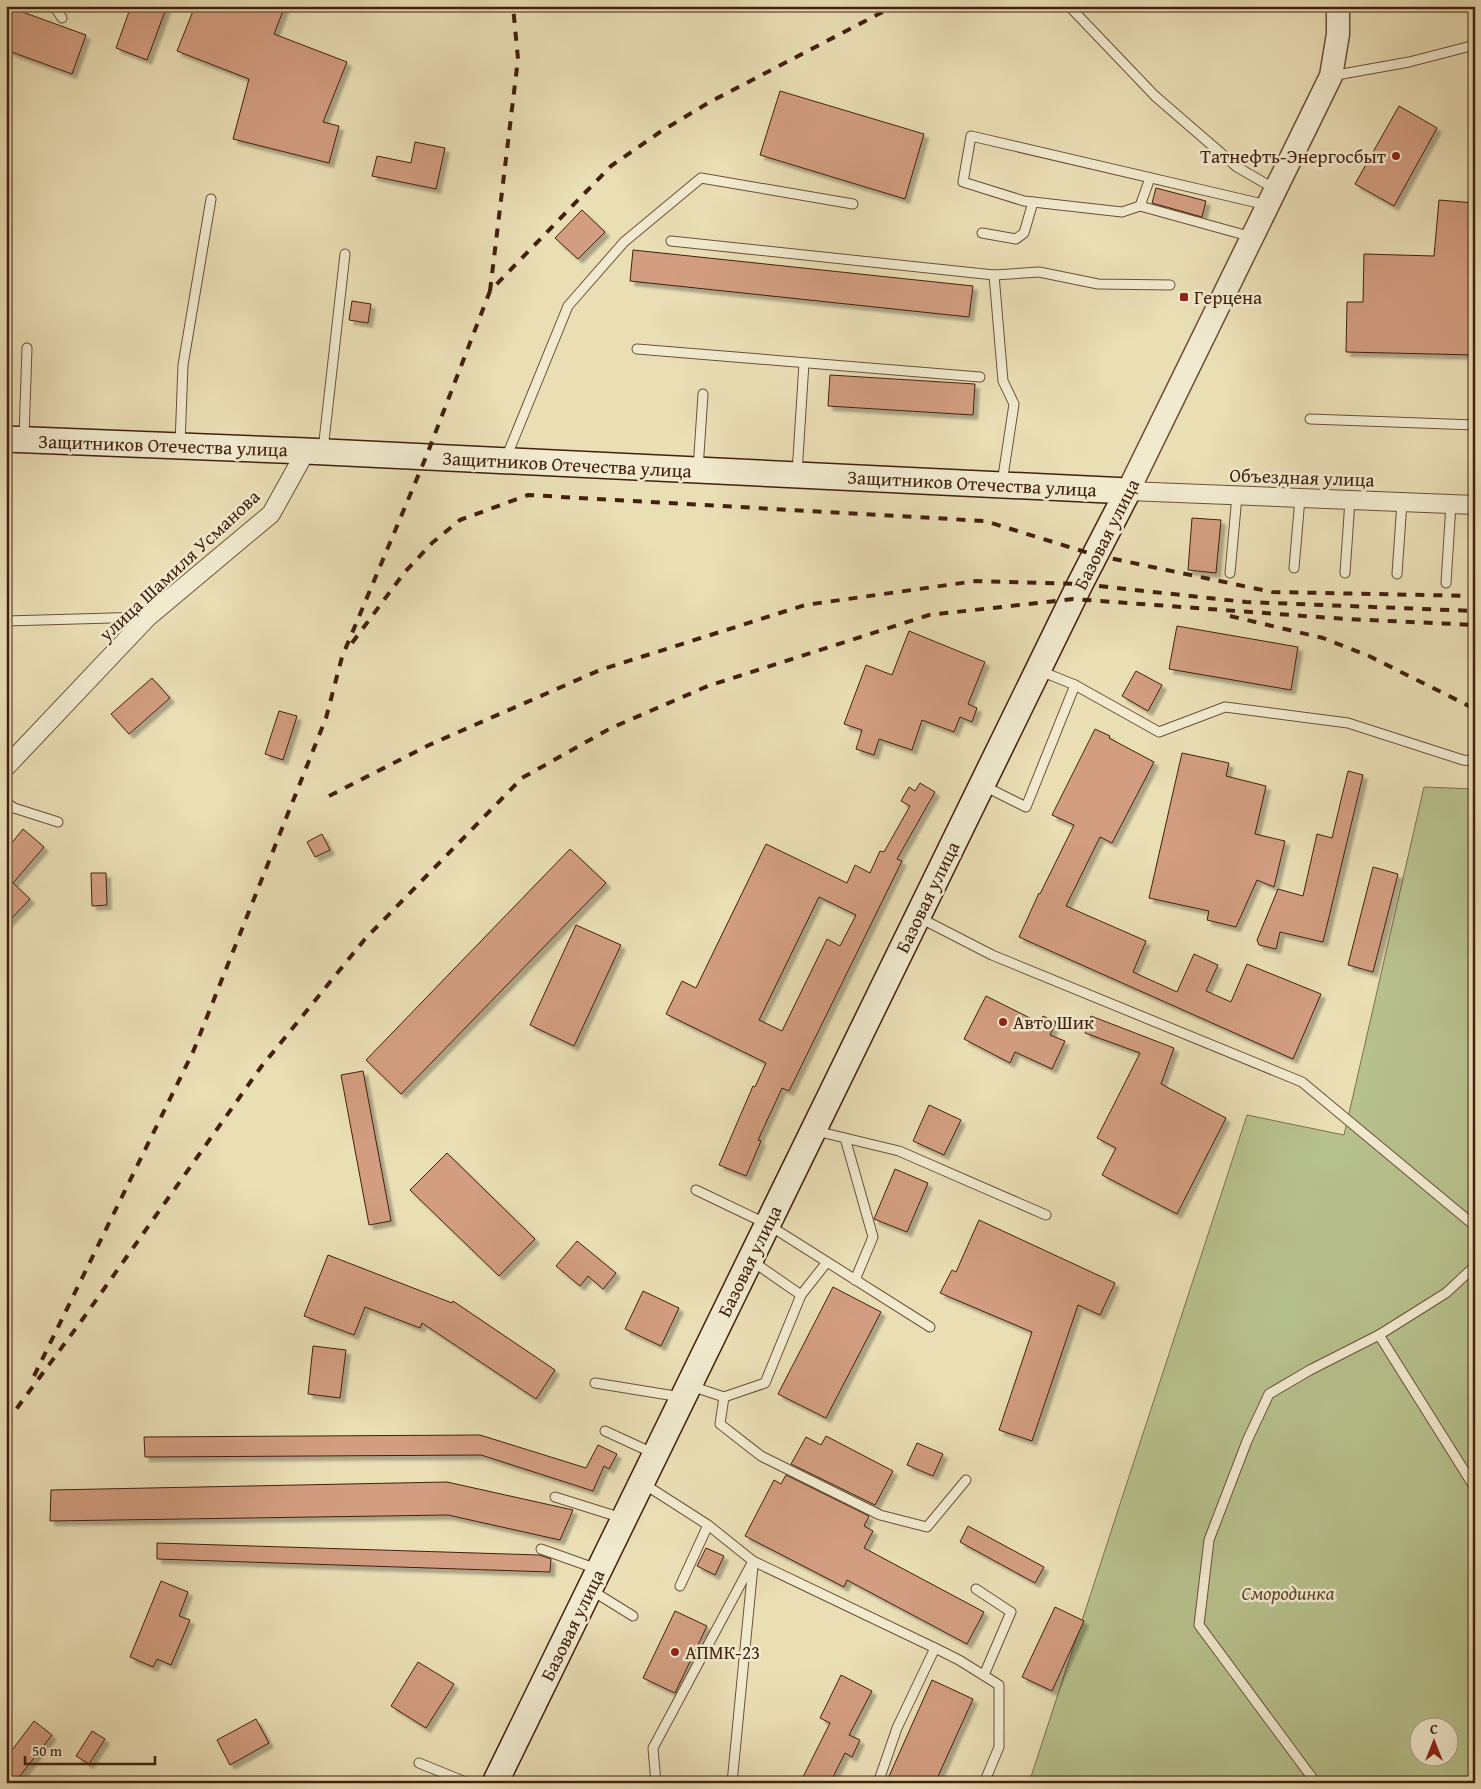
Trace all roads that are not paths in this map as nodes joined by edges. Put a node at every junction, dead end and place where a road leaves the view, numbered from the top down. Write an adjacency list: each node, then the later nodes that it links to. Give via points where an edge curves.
1 (54, 6): 4 (lane)
2 (1069, 6): 8 (lane, via 1154,96)
3 (1338, 6): 6 (street, Базовая улица, via 1338,34)
4 (62, 18)
5 (1475, 45): 6 (lane, via 1409,62)
6 (1331, 76): 8 (street, Базовая улица)
7 (1150, 178): 8 (lane); 10 (lane, via 971,136 963,182); 12 (lane)
8 (1272, 198): 14 (street, Базовая улица)
9 (211, 199): 27 (lane, via 183,365)
10 (1033, 202): 12 (lane, via 1122,212); 13 (lane, via 1024,233 1016,239)
11 (853, 204): 29 (lane, via 700,178 624,242 568,306)
12 (1140, 206): 14 (lane)
13 (982, 233)
14 (1253, 237): 33 (street, Базовая улица)
15 (671, 241): 17 (lane)
16 (345, 254): 28 (lane)
17 (994, 275): 18 (lane, via 1039,272 1098,284); 32 (lane, via 1004,381 1014,404)
18 (1170, 285)
19 (27, 348): 26 (lane)
20 (637, 349): 21 (lane)
21 (804, 363): 22 (lane); 31 (lane)
22 (980, 377)
23 (703, 394): 30 (lane)
24 (1310, 420): 25 (lane)
25 (1475, 425)
26 (15, 439): 27 (main road, Защитников Отечества улица)
27 (180, 446): 28 (main road, Защитников Отечества улица)
28 (314, 452): 29 (main road, Защитников Отечества улица); 45 (street, улица Шамиля Усманова, via 271,514)
29 (505, 461): 30 (main road, Защитников Отечества улица)
30 (698, 470): 31 (main road, Защитников Отечества улица)
31 (797, 475): 32 (main road, Защитников Отечества улица)
32 (1001, 485): 33 (main road, Защитников Отечества улица)
33 (1128, 491): 34 (street, Объездная улица); 47 (main road, Базовая улица)
34 (1237, 496): 35 (street, Объездная улица); 41 (lane)
35 (1300, 498): 36 (street, Объездная улица); 40 (lane)
36 (1350, 500): 37 (street, Объездная улица); 42 (lane)
37 (1402, 502): 38 (street, Объездная улица); 43 (lane)
38 (1451, 504): 39 (street, Объездная улица); 44 (lane)
39 (1475, 505)
40 (1294, 568)
41 (1230, 573)
42 (1345, 573)
43 (1397, 574)
44 (1446, 583)
45 (148, 617): 46 (lane); 50 (street, улица Шамиля Усманова)
46 (6, 621)
47 (1038, 670): 48 (lane); 51 (main road, Базовая улица)
48 (1075, 685): 49 (lane, via 1159,732 1225,707 1348,723); 51 (lane, via 1026,807)
49 (1475, 761)
50 (6, 767)
51 (982, 785): 54 (main road, Базовая улица)
52 (6, 802): 53 (lane, via 14,808)
53 (58, 822)
54 (917, 917): 55 (main road, Базовая улица); 60 (lane, via 992,955 1302,1082)
55 (813, 1130): 56 (lane); 59 (main road, Базовая улица)
56 (845, 1138): 58 (lane, via 899,1151); 64 (lane, via 873,1237)
57 (696, 1190): 59 (lane)
58 (1046, 1215)
59 (767, 1224): 61 (main road, Базовая улица); 62 (lane)
60 (1475, 1226)
61 (750, 1260): 65 (lane); 69 (main road, Базовая улица)
62 (827, 1262): 64 (lane); 65 (lane)
63 (1475, 1266): 67 (lane, via 1446,1293)
64 (855, 1280): 66 (lane)
65 (801, 1295): 70 (lane, via 765,1383)
66 (930, 1326)
67 (1379, 1335): 75 (lane); 94 (lane, via 1269,1394 1209,1540 1199,1625)
68 (595, 1383): 69 (lane)
69 (686, 1391): 70 (lane); 72 (main road, Базовая улица)
70 (724, 1397): 73 (lane, via 720,1424 761,1456 880,1515 927,1527)
71 (606, 1431): 72 (lane)
72 (655, 1454): 74 (main road, Базовая улица)
73 (966, 1480)
74 (641, 1482): 77 (main road, Базовая улица); 78 (lane)
75 (1475, 1488)
76 (555, 1497): 77 (lane)
77 (624, 1518): 81 (main road, Базовая улица)
78 (708, 1525): 80 (lane); 82 (lane)
79 (541, 1549): 81 (lane)
80 (753, 1561): 85 (lane); 90 (lane, via 653,1748); 91 (lane)
81 (594, 1579): 84 (lane); 89 (main road, Базовая улица)
82 (680, 1586)
83 (976, 1589): 86 (lane, via 1011,1612)
84 (633, 1616)
85 (936, 1648): 86 (lane); 92 (lane, via 897,1728)
86 (984, 1675): 93 (lane, via 999,1684 999,1747)
87 (419, 1763): 88 (lane)
88 (468, 1783)
89 (494, 1783)
90 (656, 1783)
91 (732, 1783)
92 (878, 1783)
93 (984, 1783)
94 (1316, 1783)

